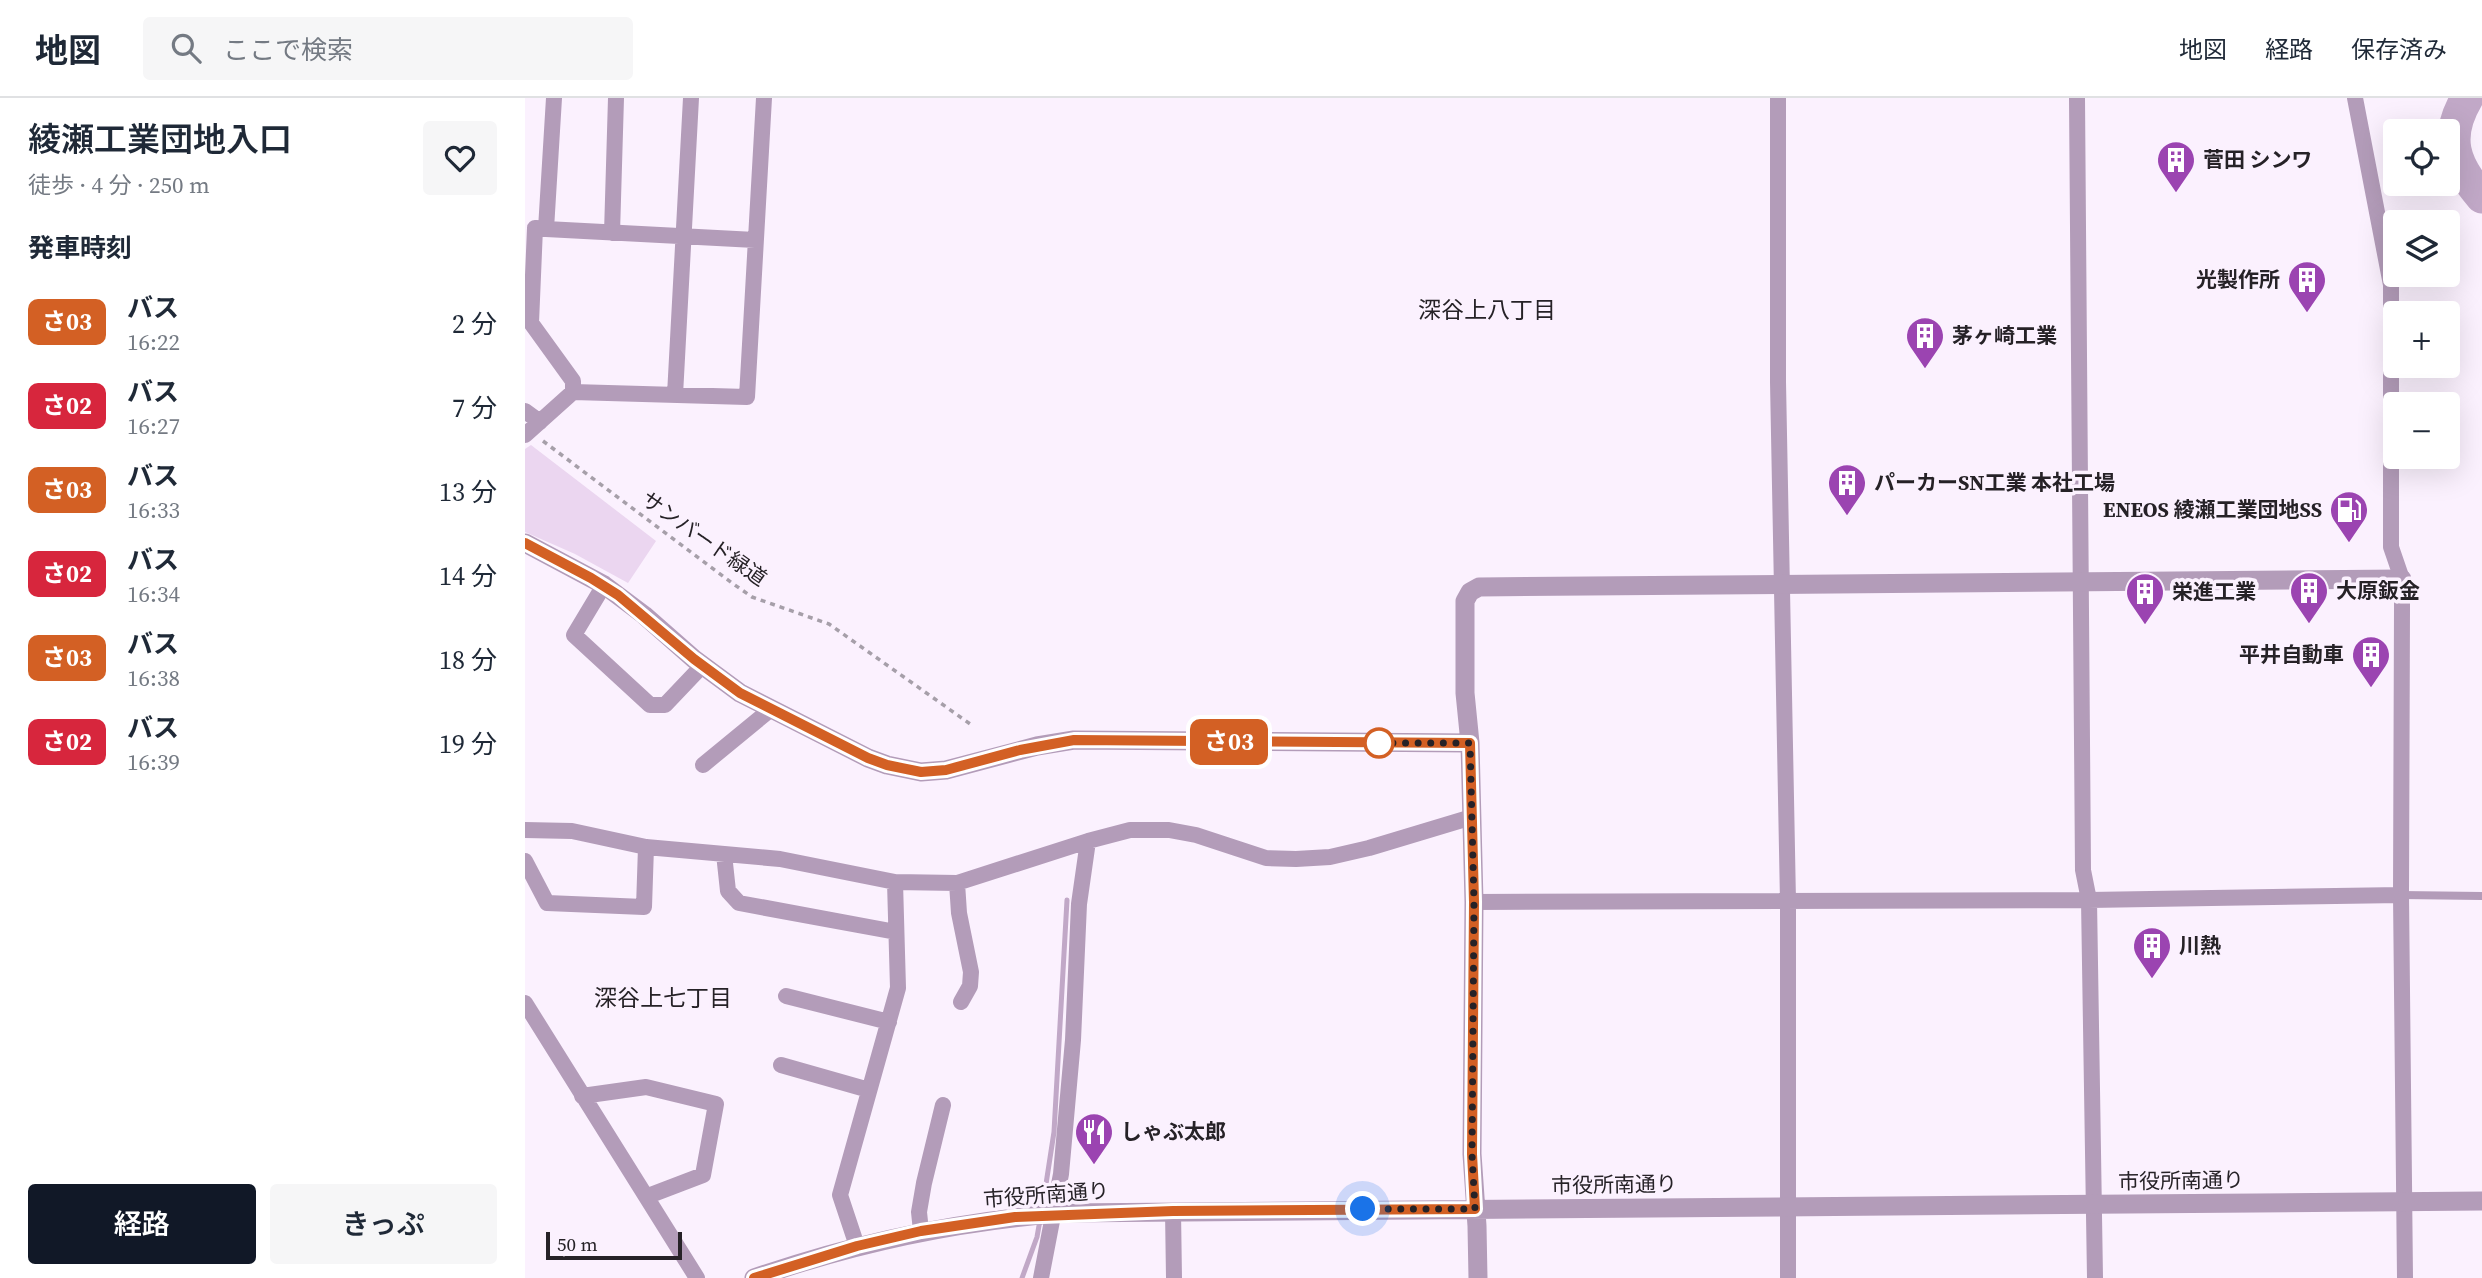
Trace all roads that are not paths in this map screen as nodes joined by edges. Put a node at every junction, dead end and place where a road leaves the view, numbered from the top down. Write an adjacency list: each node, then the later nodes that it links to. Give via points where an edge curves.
1 (554, 98): 8 (street)
2 (616, 98): 9 (street)
3 (691, 98): 10 (street)
4 (764, 98): 11 (street)
5 (1778, 98): 19 (street)
6 (2077, 98): 18 (street)
7 (2355, 98): 17 (street, via 2391,285 2391,547)
8 (535, 228): 9 (street); 12 (street, via 531,323 573,381)
9 (612, 233): 10 (street)
10 (684, 237): 11 (street); 13 (street)
11 (755, 240): 13 (street, via 747,397)
12 (573, 392): 13 (street); 15 (street)
13 (675, 395)
14 (525, 411): 15 (street)
15 (532, 429)
16 (525, 543): 20 (street)
17 (2402, 579): 18 (street); 33 (street)
18 (2079, 582): 19 (street); 35 (street, via 2083,870)
19 (1783, 584): 23 (street, via 1479,587 1465,601); 37 (street)
20 (604, 585): 21 (street); 21 (street, via 574,635 650,705 665,705)
21 (703, 666): 22 (street)
22 (771, 709): 23 (street, via 868,758 921,772 1074,740); 24 (street)
23 (1470, 743): 25 (street)
24 (703, 765)
25 (1472, 817): 27 (street, via 1329,857 1266,858 1169,830 1130,830); 36 (street)
26 (525, 830): 28 (street, via 572,831)
27 (1088, 841): 32 (street); 58 (street, via 1079,904 1061,1174)
28 (646, 847): 29 (street); 30 (street, via 644,907 547,903)
29 (724, 855): 31 (street, via 780,859); 38 (street, via 728,891 739,903)
30 (525, 861)
31 (895, 882): 32 (street); 38 (street)
32 (957, 883): 40 (street, via 971,972)
33 (2401, 895): 34 (lane); 35 (street); 48 (street)
34 (2482, 896)
35 (2089, 900): 37 (street); 50 (street)
36 (1474, 902): 37 (street); 52 (street)
37 (1788, 902): 51 (street)
38 (896, 932): 42 (street, via 898,988)
39 (786, 996): 42 (street)
40 (961, 1002)
41 (525, 1003): 45 (street)
42 (889, 1022): 44 (street)
43 (781, 1065): 44 (street)
44 (869, 1090): 55 (street, via 840,1195)
45 (582, 1096): 47 (street); 47 (street, via 646,1087 716,1104 703,1175)
46 (943, 1105): 54 (street, via 924,1183)
47 (648, 1196): 56 (street)
48 (2404, 1200): 49 (street, 市役所南通り); 50 (street, 市役所南通り); 63 (street)
49 (2482, 1201)
50 (2094, 1205): 51 (street, 市役所南通り); 62 (street)
51 (1787, 1206): 52 (street, 市役所南通り); 61 (street)
52 (1475, 1209): 53 (street, 市役所南通り); 60 (street)
53 (1173, 1211): 54 (street, 市役所南通り, via 1065,1213); 59 (street)
54 (921, 1231): 55 (street, 市役所南通り)
55 (857, 1246): 57 (street, 市役所南通り)
56 (697, 1278)
57 (754, 1278)
58 (1041, 1278)
59 (1174, 1278)
60 (1478, 1278)
61 (1788, 1278)
62 (2095, 1278)
63 (2405, 1278)

